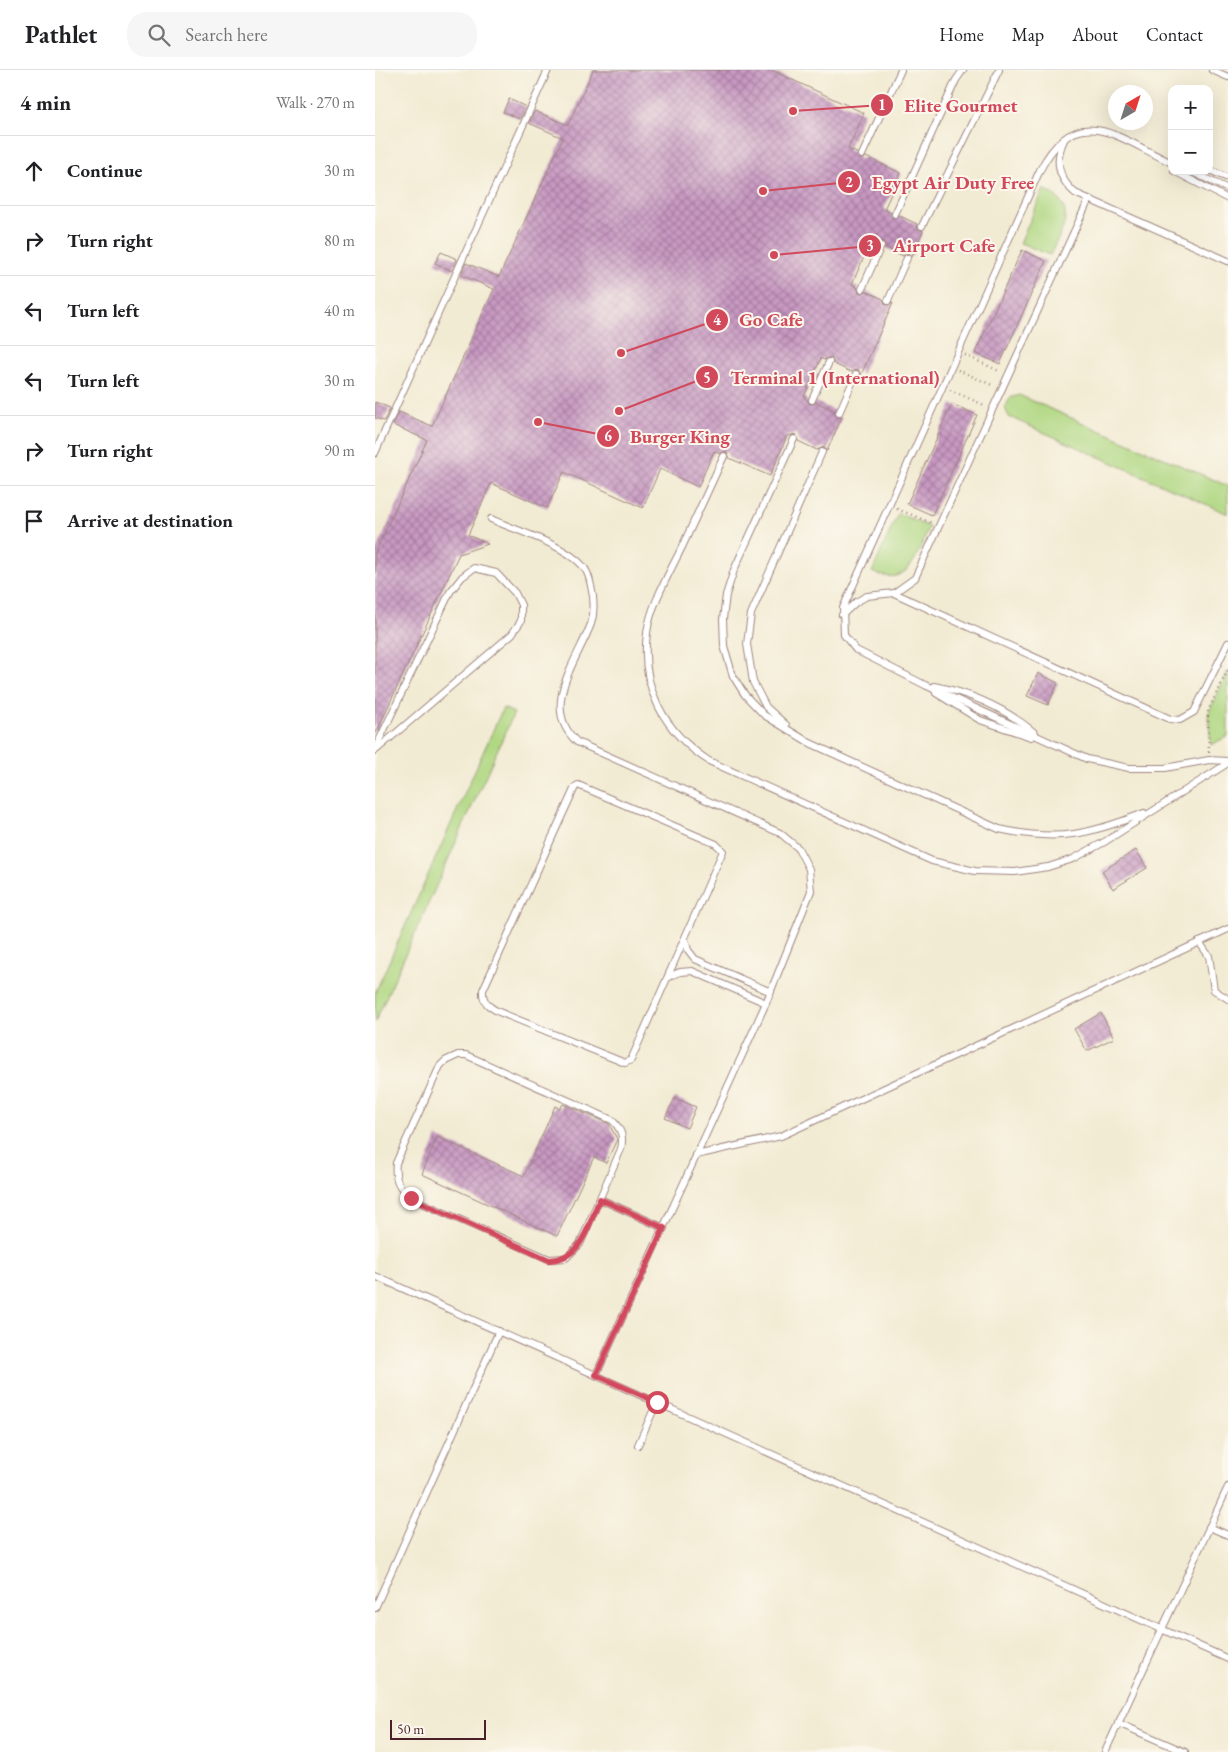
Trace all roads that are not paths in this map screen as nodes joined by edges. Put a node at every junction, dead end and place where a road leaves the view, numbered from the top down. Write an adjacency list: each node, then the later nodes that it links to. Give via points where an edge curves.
1 (548, 70): 33 (lane)
2 (901, 70): 9 (lane)
3 (963, 70): 20 (lane)
4 (999, 70): 21 (lane)
5 (1213, 70): 6 (lane)
6 (1228, 77)
7 (1065, 136): 8 (lane, via 1083,130 1101,130); 18 (lane, via 1059,148 1059,174 1075,193); 37 (lane, via 1039,170)
8 (1149, 153): 10 (lane); 11 (lane); 12 (lane)
9 (862, 155)
10 (1168, 158)
11 (1168, 161)
12 (1168, 167)
13 (1213, 172): 16 (lane)
14 (1181, 175): 19 (lane)
15 (1198, 175): 17 (lane)
16 (1228, 178)
17 (1228, 189)
18 (1089, 199): 24 (lane); 36 (lane, via 915,578)
19 (1228, 199)
20 (895, 214)
21 (922, 226)
22 (881, 246): 25 (lane)
23 (907, 258): 26 (lane)
24 (1228, 261)
25 (862, 289)
26 (887, 301)
27 (829, 362): 29 (lane)
28 (856, 374): 30 (lane)
29 (812, 400)
30 (839, 413)
31 (794, 439): 41 (lane, via 734,570 726,595 724,646 733,676 745,695 764,715)
32 (822, 452): 41 (lane, via 751,614 747,644 753,682 766,707)
33 (375, 453)
34 (724, 456): 44 (lane, via 661,591 647,631 646,670 653,695 666,721 695,752 717,765 932,861 975,872 1015,872 1073,859 1107,842)
35 (491, 519): 49 (lane, via 563,550 583,566 591,582 594,600 591,622 560,698 560,716 569,735 577,742 780,834 798,848 809,869 811,891)
36 (894, 593): 37 (lane, via 867,596); 38 (lane, via 1170,719 1180,720 1194,712)
37 (842, 615): 39 (lane, via 844,635 856,650)
38 (1228, 643)
39 (925, 685): 40 (lane); 40 (lane, via 988,703)
40 (1042, 739): 43 (lane, via 1087,759 1129,768 1165,768 1209,760)
41 (810, 743): 44 (lane, via 999,829 1032,836 1069,836)
42 (375, 750): 42 (lane, via 450,592 474,568 495,573 507,583 521,605 521,621 512,634)
43 (1228, 762): 44 (lane)
44 (1157, 808)
45 (1228, 929): 47 (lane)
46 (685, 940): 48 (lane); 48 (lane, via 722,856 721,846 582,785 575,787 483,990 485,1003 521,1022 625,1063 631,1060); 49 (lane, via 695,959)
47 (1199, 942): 50 (lane, via 1209,956 1214,990); 52 (lane, via 781,1136)
48 (668, 977): 51 (lane, via 692,971)
49 (771, 992): 51 (lane)
50 (1228, 999)
51 (766, 1003): 52 (lane)
52 (696, 1155): 54 (lane)
53 (600, 1199): 53 (lane, via 623,1140 612,1120 466,1055 451,1057 440,1066 396,1163 394,1176 400,1189 411,1198 549,1260 566,1258 575,1252); 54 (lane)
54 (664, 1228): 57 (lane)
55 (375, 1276): 56 (lane)
56 (499, 1331): 57 (lane); 63 (lane)
57 (596, 1375): 58 (lane)
58 (657, 1402): 59 (lane); 64 (lane)
59 (638, 1445)
60 (1228, 1487): 61 (lane)
61 (1209, 1527): 62 (lane); 64 (lane)
62 (1228, 1535)
63 (375, 1608)
64 (1161, 1629): 65 (lane); 66 (lane)
65 (1228, 1659)
66 (1118, 1723): 67 (lane); 68 (lane)
67 (1105, 1752)
68 (1185, 1752)

